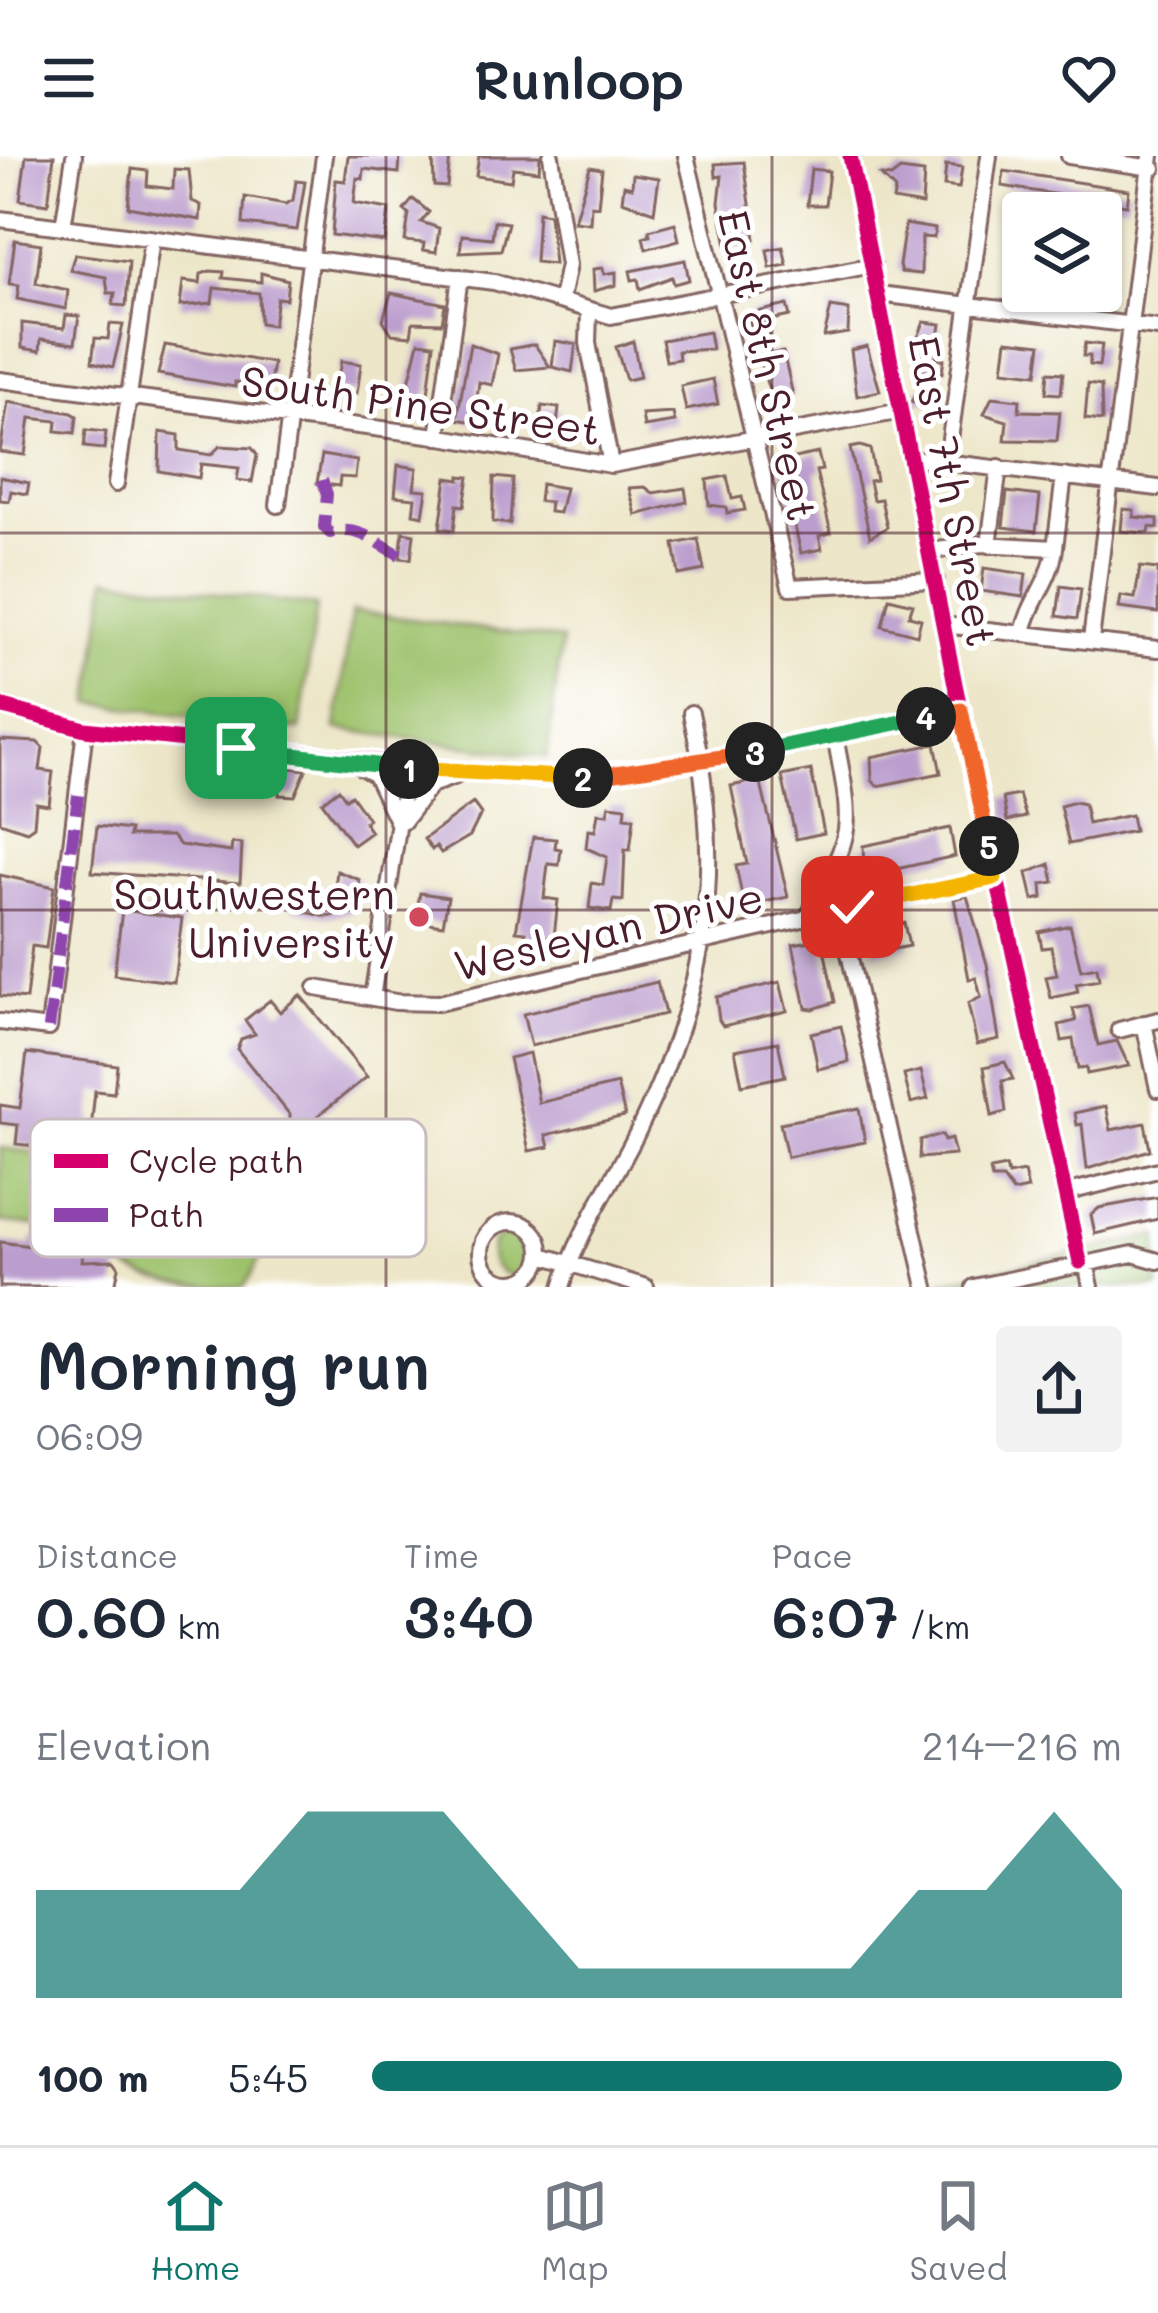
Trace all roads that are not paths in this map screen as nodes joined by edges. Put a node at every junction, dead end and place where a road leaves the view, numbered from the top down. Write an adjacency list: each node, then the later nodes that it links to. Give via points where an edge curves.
1 (74, 156): 10 (street)
2 (324, 156): 12 (street)
3 (551, 156): 17 (street, via 568,265)
4 (686, 156): 16 (street, East 8th Street)
5 (850, 156): 13 (street, East 7th Street)
6 (989, 156): 18 (street)
7 (1069, 156): 8 (street)
8 (1153, 164): 20 (street)
9 (0, 219): 10 (street)
10 (63, 227): 11 (street)
11 (152, 239): 12 (street); 23 (street)
12 (310, 260): 14 (street); 25 (street)
13 (873, 265): 15 (street, East 7th Street); 16 (street)
14 (460, 277): 17 (street); 26 (street)
15 (879, 293): 18 (street); 24 (street, East 7th Street)
16 (721, 297): 19 (street); 27 (street, East 8th Street)
17 (561, 298): 19 (street)
18 (972, 304): 20 (street); 29 (street)
19 (589, 313): 30 (street)
20 (1128, 324): 21 (street); 33 (street)
21 (1158, 328)
22 (0, 380): 23 (street, South Pine Street)
23 (129, 398): 25 (street, South Pine Street); 34 (street)
24 (902, 411): 27 (street, South Pine Street); 28 (street, East 7th Street)
25 (290, 418): 26 (street, South Pine Street); 36 (street)
26 (438, 436): 30 (street, South Pine Street)
27 (753, 440): 30 (street, South Pine Street); 40 (street, East 8th Street, via 790,587)
28 (912, 458): 29 (street); 39 (street, East 7th Street)
29 (947, 460): 31 (street)
30 (611, 465)
31 (999, 467): 32 (street); 37 (street)
32 (1064, 476): 33 (street); 38 (street)
33 (1109, 482): 35 (street); 43 (street)
34 (116, 484)
35 (1158, 488)
36 (278, 505)
37 (989, 545): 38 (street); 39 (street)
38 (1055, 548): 42 (street, via 1050,580)
39 (930, 550): 40 (street, East 7th Street)
40 (936, 580): 41 (street, East 7th Street)
41 (944, 626): 42 (street); 46 (street, East 7th Street)
42 (1023, 633): 43 (street)
43 (1091, 640): 44 (street)
44 (1158, 649)
45 (0, 706): 48 (street)
46 (961, 710): 49 (street); 55 (street, East 7th Street)
47 (692, 713): 50 (street)
48 (86, 729): 51 (street); 59 (street, via 49,1028)
49 (835, 736): 50 (street); 56 (street, Wesleyan Drive, via 851,819 807,918)
50 (702, 761): 53 (street, via 576,778); 56 (street, via 712,835)
51 (354, 763): 52 (street); 54 (street, via 375,775)
52 (407, 769): 53 (street); 54 (street)
53 (463, 773): 54 (street, via 430,785)
54 (398, 832): 58 (street)
55 (995, 878): 64 (street, East 7th Street); 74 (street, via 845,911)
56 (704, 943): 58 (street, Wesleyan Drive, via 438,1003); 68 (street, via 662,1079)
57 (316, 988): 58 (street, Wesleyan Drive)
58 (372, 998)
59 (0, 1022)
60 (1151, 1022): 61 (street); 62 (street)
61 (1119, 1030)
62 (1158, 1089)
63 (1158, 1170): 64 (street)
64 (1064, 1193): 70 (street, East 7th Street)
65 (1158, 1244): 66 (street)
66 (1138, 1253): 69 (street); 70 (street)
67 (542, 1256): 67 (street, via 539,1234 518,1226 492,1225 480,1242 487,1272 505,1279 525,1280); 68 (street)
68 (571, 1261): 72 (street); 73 (street)
69 (1158, 1261)
70 (1083, 1262): 71 (street); 76 (street, East 7th Street)
71 (1003, 1284): 75 (street)
72 (562, 1287)
73 (646, 1287)
74 (926, 1287)
75 (974, 1287)
76 (1091, 1287)

